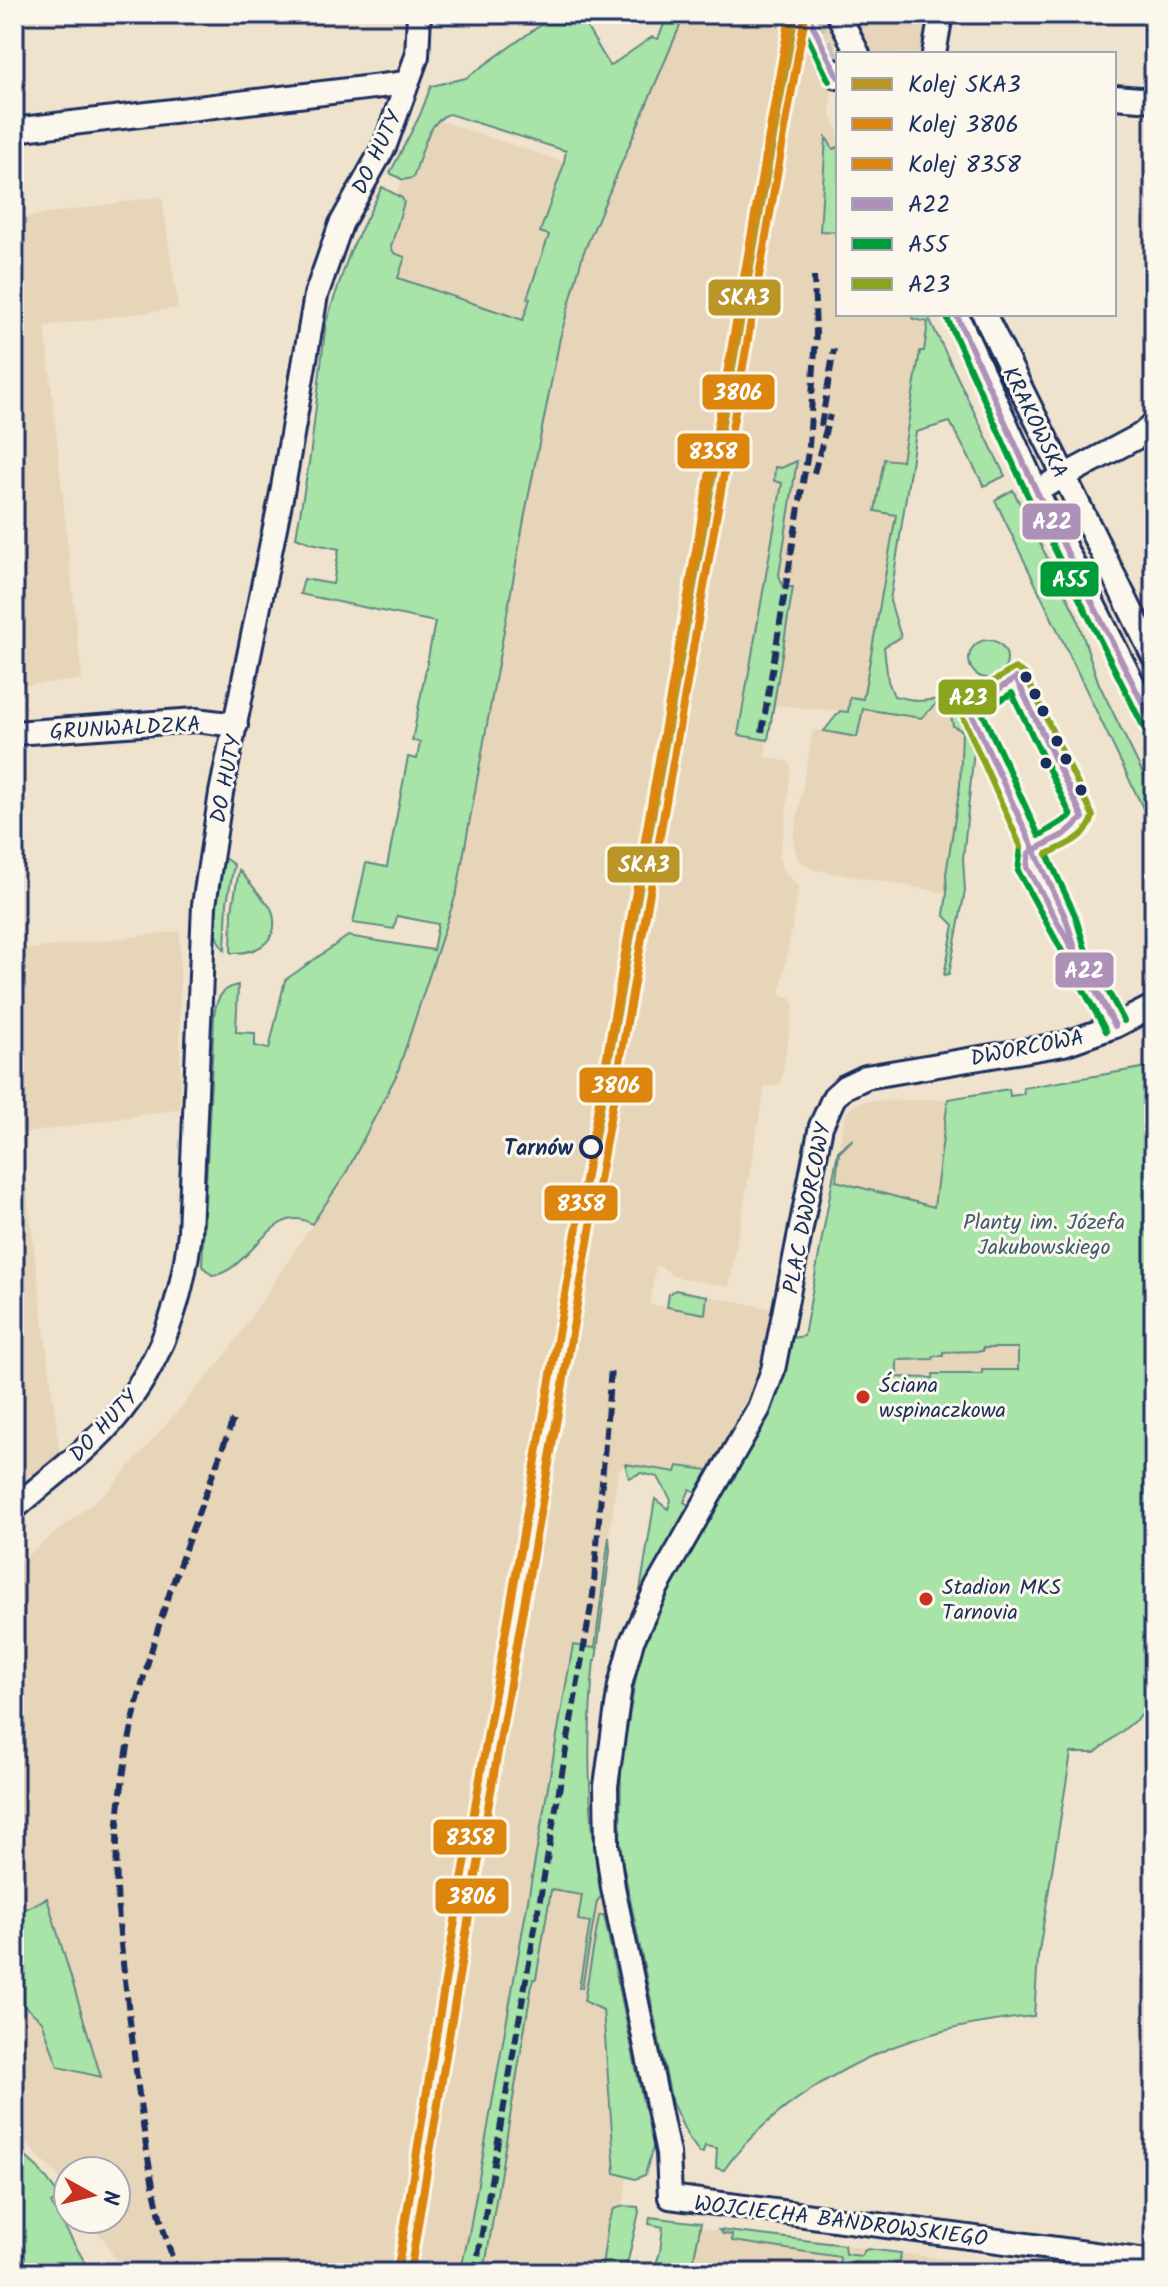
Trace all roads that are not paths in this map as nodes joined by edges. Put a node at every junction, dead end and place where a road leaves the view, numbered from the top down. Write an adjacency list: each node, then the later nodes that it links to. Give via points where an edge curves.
1 (419, 14): 6 (street, DO HUTY, via 417,56)
2 (941, 14): 5 (street)
3 (839, 16): 4 (street)
4 (857, 52)
5 (934, 52)
6 (406, 83): 9 (street); 16 (street, DO HUTY, via 385,145 341,224 316,295)
7 (1116, 97): 8 (street)
8 (1154, 100)
9 (14, 130)
10 (957, 316): 14 (street, KRAKOWSKA)
11 (985, 316): 13 (street, KRAKOWSKA)
12 (1154, 424): 13 (street)
13 (1064, 477): 14 (street); 15 (street, KRAKOWSKA)
14 (1036, 490): 17 (street, KRAKOWSKA)
15 (1154, 657)
16 (236, 725): 18 (street, GRUNWALDZKA, via 196,720); 21 (street, DO HUTY, via 205,891 190,1232 178,1301 135,1396 86,1449)
17 (1154, 726)
18 (14, 733)
19 (1154, 1006): 20 (street, DWORCOWA, via 1064,1044)
20 (894, 1071): 22 (street, PLAC DWORCOWY, via 845,1087 826,1110 769,1386 657,1587 632,1641 620,1685 606,1786 607,1845 668,2153)
21 (14, 1509)
22 (670, 2197): 23 (street, WOJCIECHA BANDROWSKIEGO)
23 (1154, 2262)

